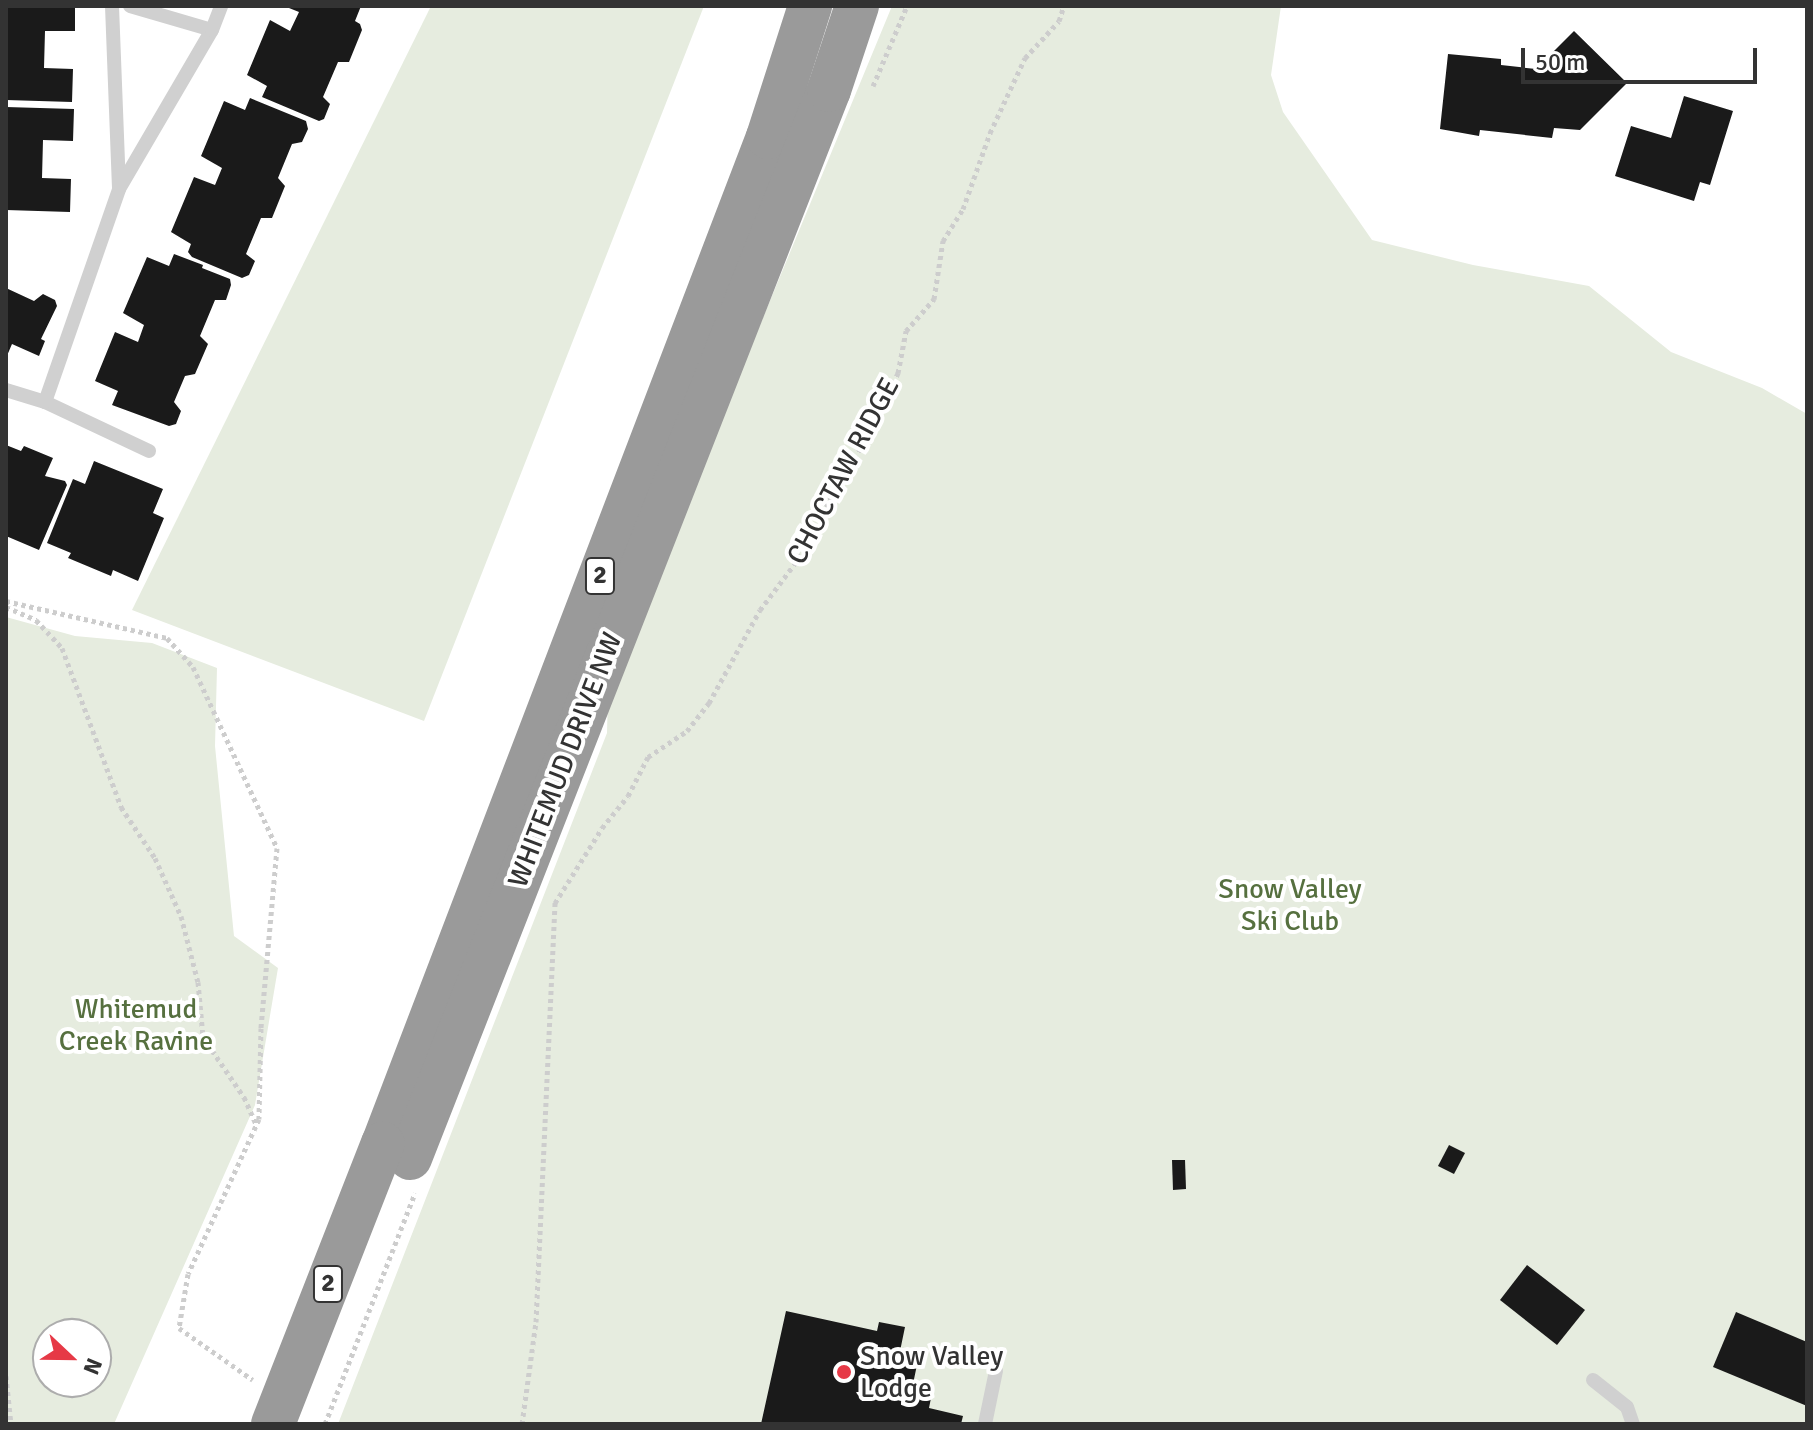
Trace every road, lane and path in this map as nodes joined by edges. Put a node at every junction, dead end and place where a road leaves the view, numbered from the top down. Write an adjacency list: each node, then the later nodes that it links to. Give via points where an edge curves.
1 (112, 6): 8 (lane)
2 (130, 6): 7 (lane)
3 (221, 6): 7 (lane)
4 (810, 6): 16 (highway, WHITEMUD DRIVE NW / 2)
5 (857, 6): 16 (highway, WHITEMUD DRIVE NW / 2, via 829,90)
6 (1064, 6): 14 (path, CHOCTAW RIDGE, via 1059,21 1025,58 963,209 943,241 934,299 906,331 898,373 799,558 760,610 709,703 687,731 648,757 628,796)
7 (212, 30): 8 (lane)
8 (119, 189): 10 (lane)
9 (6, 390): 10 (lane)
10 (45, 402): 11 (lane)
11 (149, 451)
12 (6, 604): 15 (path, via 36,620 62,648 121,807 155,858 181,916 198,982 203,1037 244,1097); 15 (path, via 167,638 193,667 277,848)
13 (557, 882): 14 (path)
14 (555, 903): 24 (path, via 536,1322)
15 (256, 1125): 20 (path, via 188,1274 179,1328)
16 (404, 1160): 20 (highway, WHITEMUD DRIVE NW / 2, bridge); 22 (highway, WHITEMUD DRIVE NW / 2); 23 (path)
17 (996, 1371): 25 (lane)
18 (6, 1376): 21 (path)
19 (1593, 1380): 26 (lane, via 1627,1407)
20 (269, 1406)
21 (11, 1424)
22 (305, 1424)
23 (325, 1424)
24 (522, 1424)
25 (985, 1424)
26 (1633, 1424)

